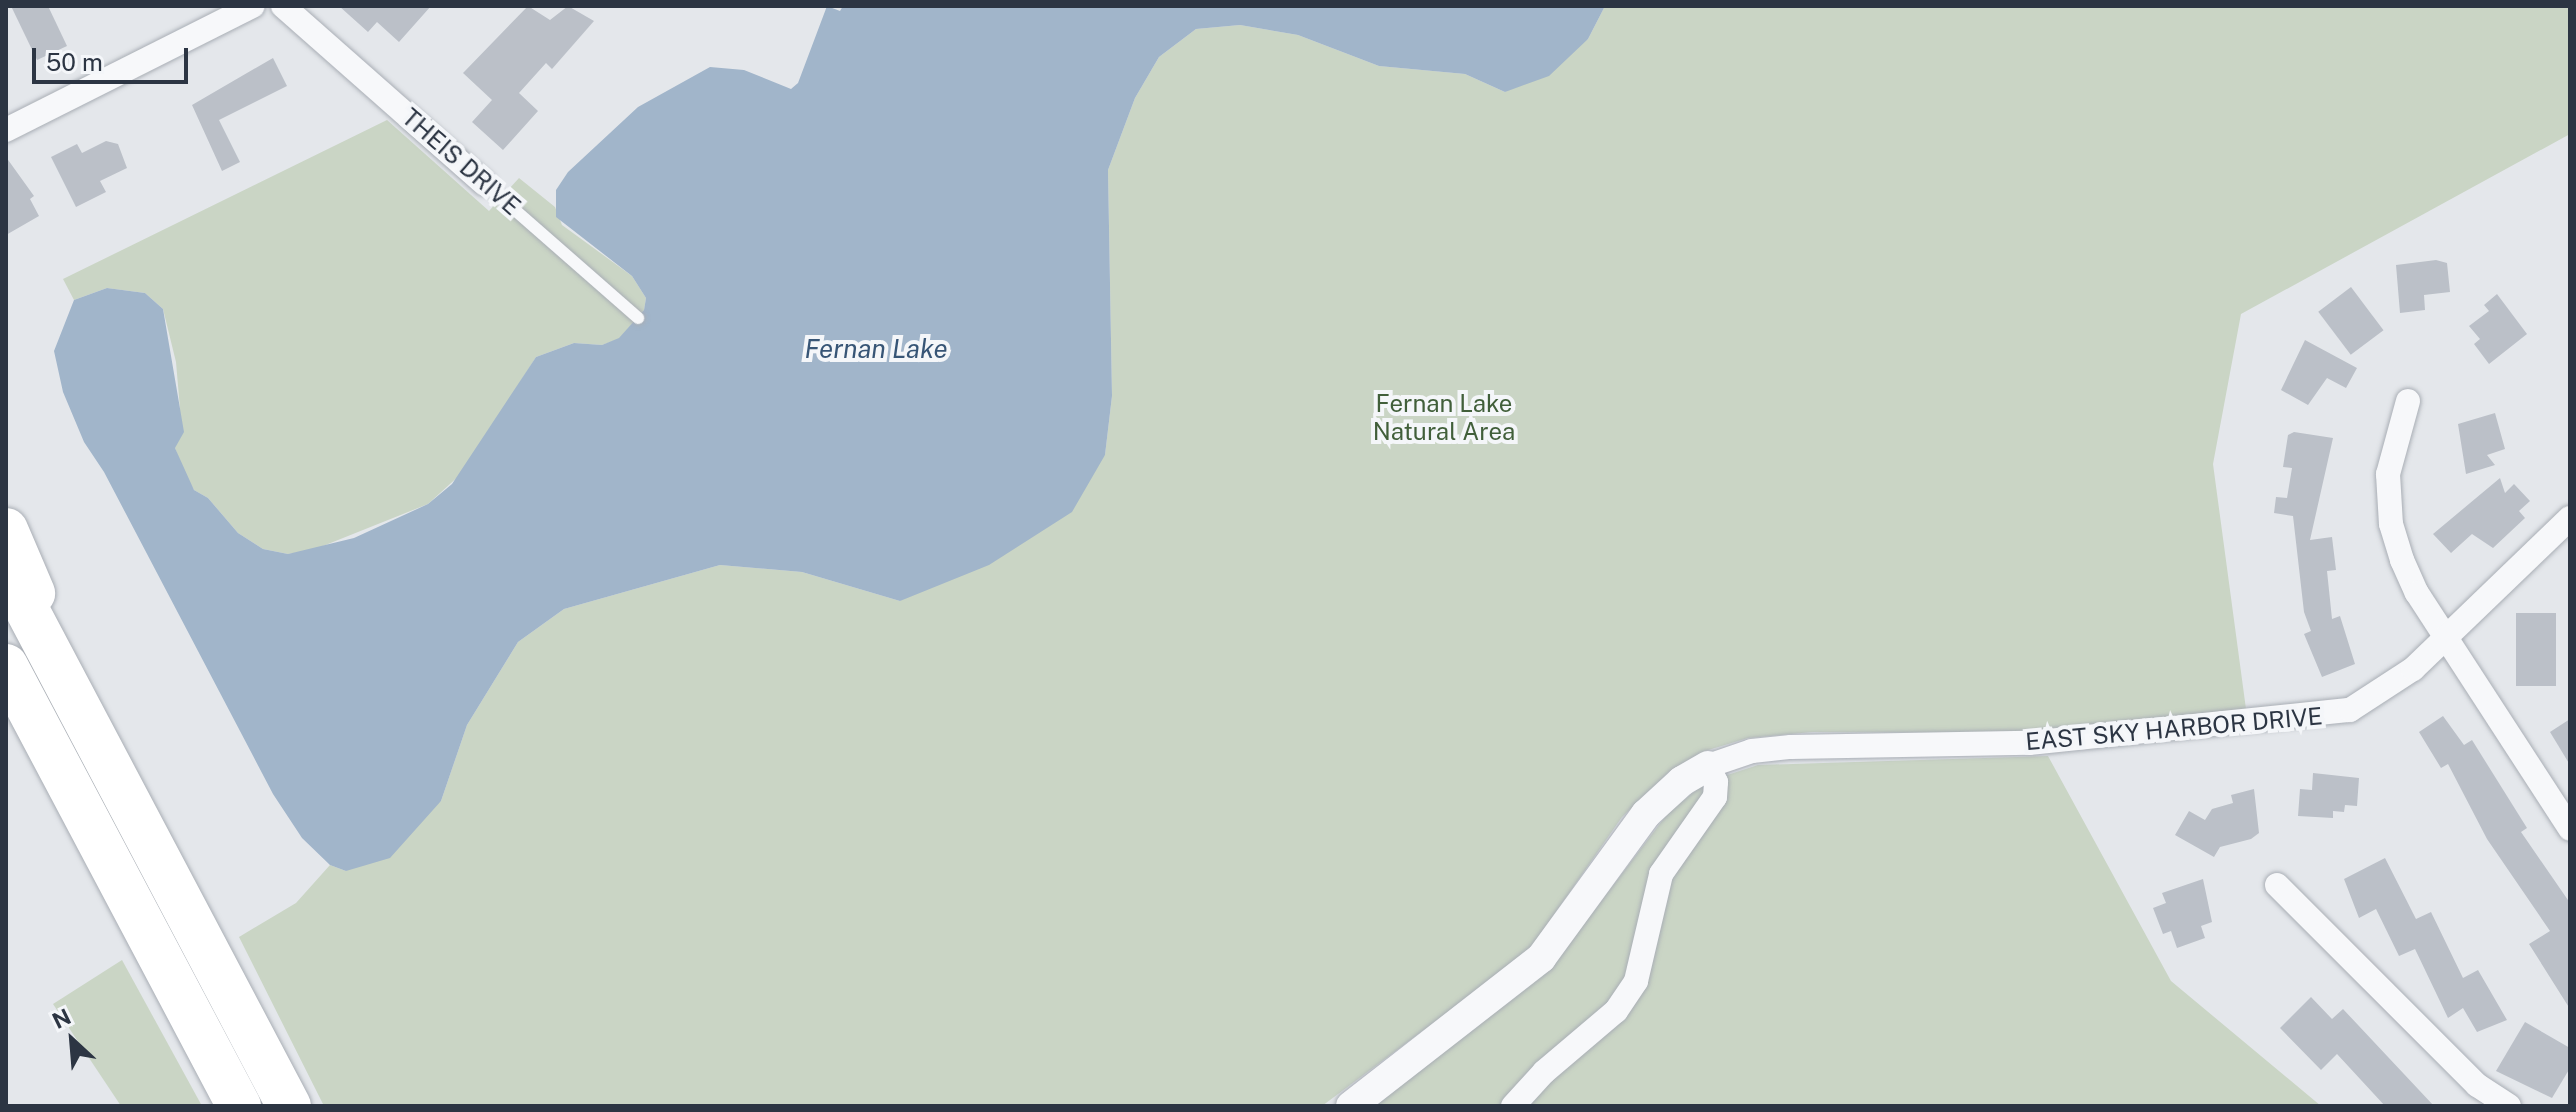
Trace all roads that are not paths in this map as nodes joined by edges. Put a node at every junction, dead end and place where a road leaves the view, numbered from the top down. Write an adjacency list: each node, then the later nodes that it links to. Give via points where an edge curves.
1 (283, 6): 4 (street, THEIS DRIVE)
2 (251, 7): 3 (street)
3 (6, 130)
4 (484, 183): 5 (lane, THEIS DRIVE)
5 (638, 318)
6 (2408, 401): 10 (street, via 2388,474 2391,524 2417,593)
7 (2570, 518): 10 (street, EAST SKY HARBOR DRIVE)
8 (6, 530): 12 (highway)
9 (6, 570): 12 (highway)
10 (2448, 636): 13 (street, EAST SKY HARBOR DRIVE, via 2388,690 2333,714 1994,745 1791,747 1752,751); 14 (street)
11 (7, 669): 16 (highway)
12 (101, 749): 17 (highway)
13 (1708, 766): 18 (street, via 1682,781 1646,814 1541,958); 19 (street, via 1716,782 1715,797 1661,874 1636,981 1616,1011)
14 (2570, 829)
15 (2277, 885): 20 (street, via 2477,1085)
16 (239, 1106)
17 (289, 1106)
18 (1351, 1106)
19 (1513, 1106)
20 (2509, 1106)

